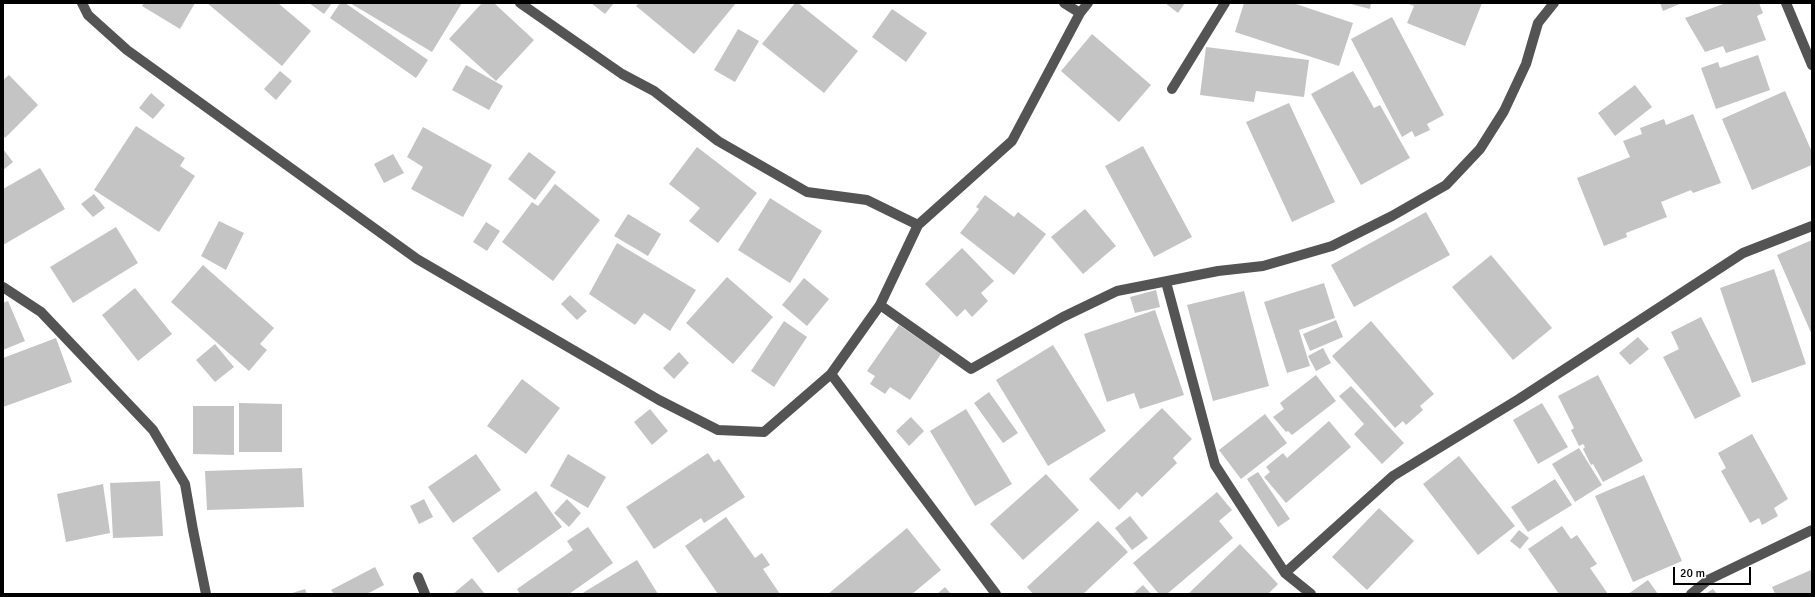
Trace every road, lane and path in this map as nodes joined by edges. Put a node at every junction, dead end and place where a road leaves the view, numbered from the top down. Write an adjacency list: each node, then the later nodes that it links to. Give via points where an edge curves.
1 (82, 3): 16 (street, via 88,15 127,50 417,260 659,400 718,430 764,432)
2 (520, 3): 11 (street, via 622,74 654,90 718,142 807,192 866,200)
3 (1064, 3): 8 (street)
4 (1088, 3): 8 (street)
5 (1225, 3): 10 (street)
6 (1554, 3): 13 (street, via 1538,23 1526,64 1504,111 1480,149 1446,184 1392,216 1332,246 1264,266 1218,271)
7 (1786, 3): 9 (street)
8 (1080, 13): 11 (street, via 1012,141)
9 (1812, 66)
10 (1172, 89)
11 (918, 225): 15 (street)
12 (1812, 226): 18 (street, via 1743,253 1519,399 1393,476)
13 (1166, 282): 15 (street, via 1117,291 1063,317 971,369); 18 (street, via 1215,465)
14 (3, 287): 20 (street, via 41,312 153,430 185,484)
15 (880, 305): 16 (street)
16 (831, 374): 22 (street)
17 (1812, 530): 24 (street, via 1708,580)
18 (1285, 573): 23 (street)
19 (418, 577): 21 (street)
20 (206, 594)
21 (425, 594)
22 (996, 594)
23 (1311, 594)
24 (1691, 594)

